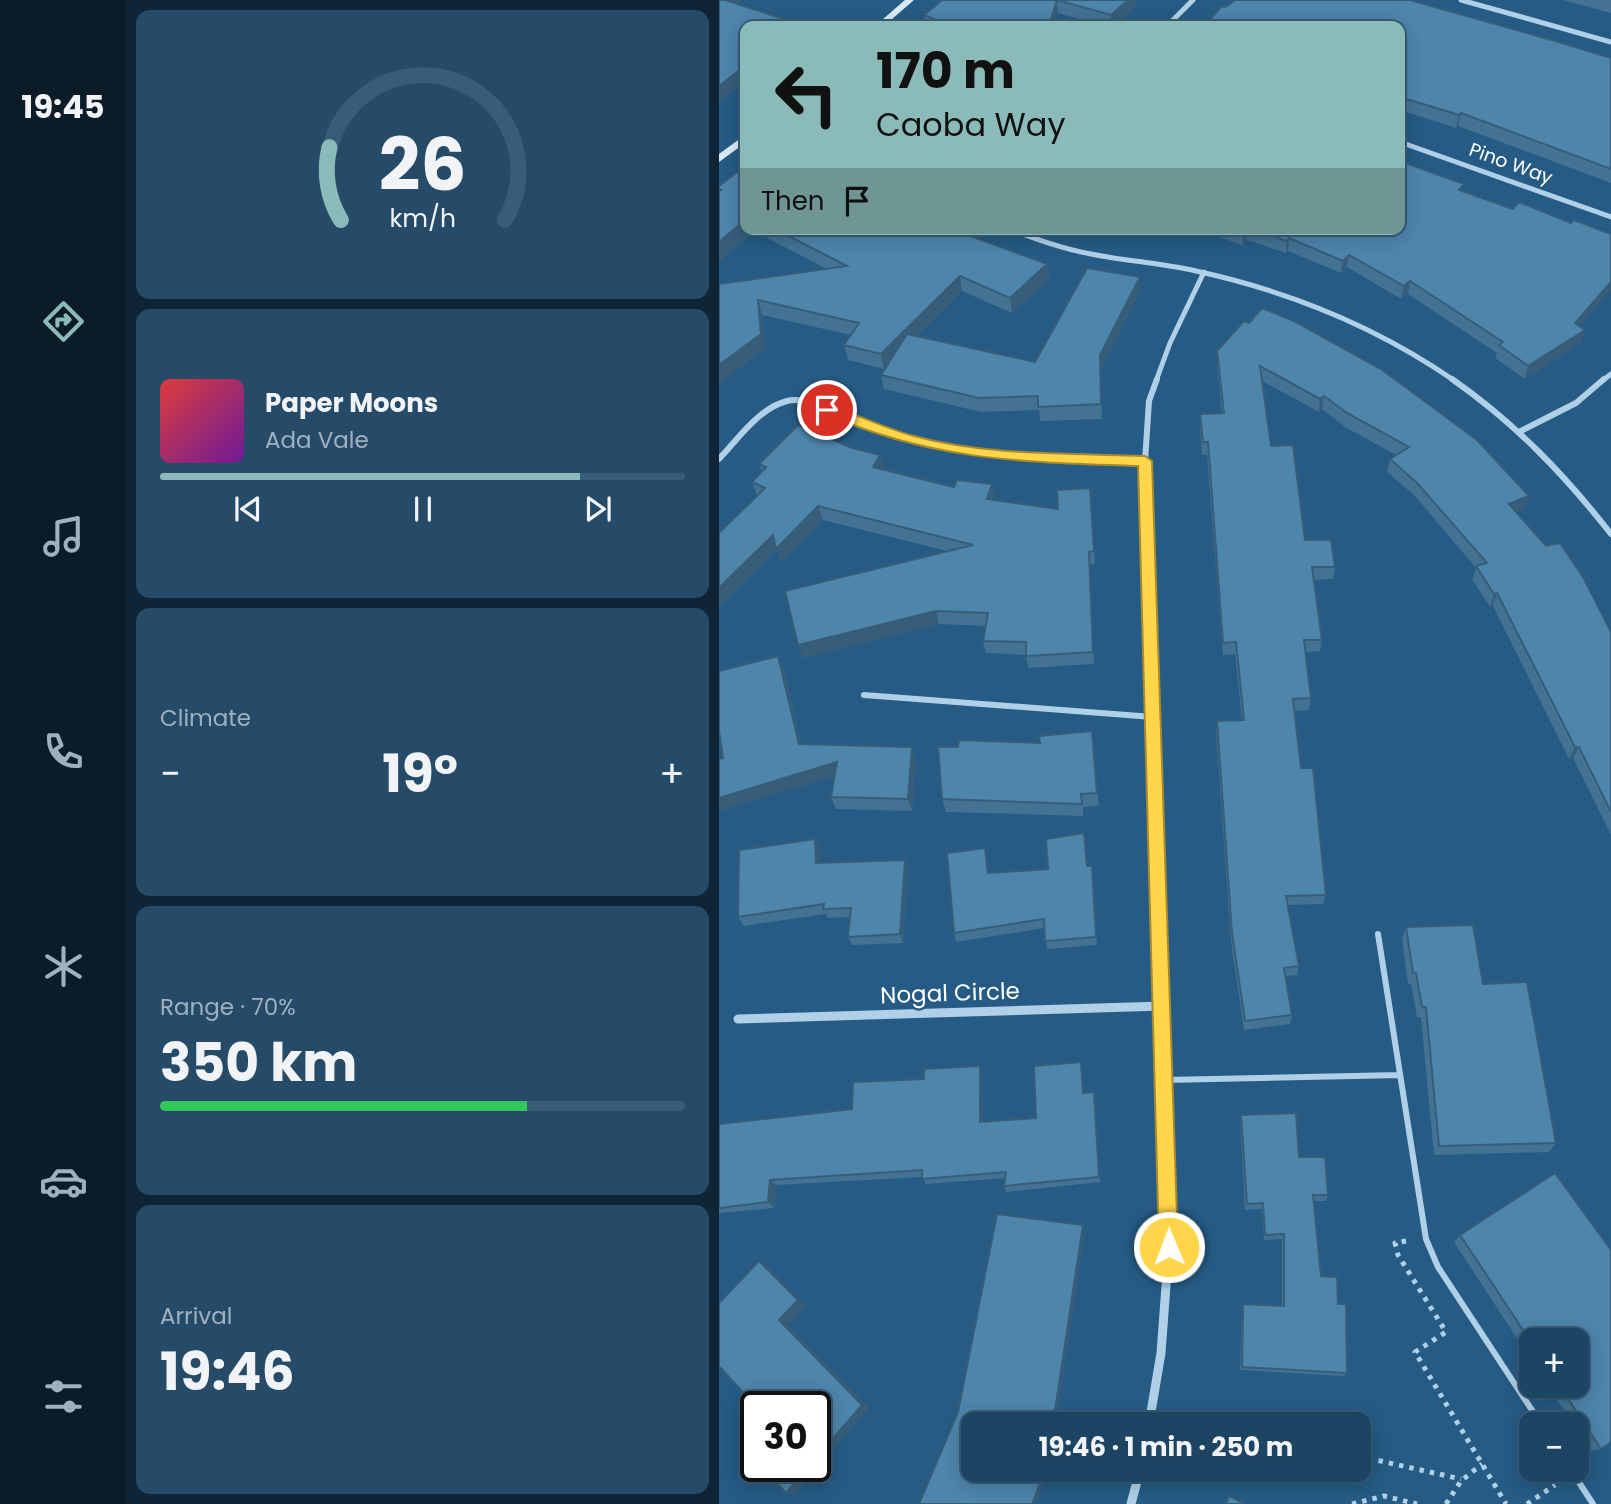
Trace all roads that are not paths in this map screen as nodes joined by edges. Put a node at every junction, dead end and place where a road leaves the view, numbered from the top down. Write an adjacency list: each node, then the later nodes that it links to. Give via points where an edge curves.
1 (910, 0): 4 (street)
2 (1193, 0): 5 (street)
3 (1461, 0): 6 (street)
4 (885, 21)
5 (1172, 21)
6 (1611, 42)
7 (740, 142): 9 (street)
8 (1405, 144): 10 (street, Pino Way)
9 (719, 159)
10 (1611, 217)
11 (1025, 235): 12 (street, via 1056,247)
12 (1204, 272): 14 (street, via 1298,298 1382,335 1472,392); 16 (street, via 1149,401)
13 (1611, 374): 14 (street, via 1576,403)
14 (1519, 432): 17 (street, via 1562,472)
15 (719, 459): 16 (street, via 768,410 788,401 807,401 915,442 964,451)
16 (1145, 461): 19 (street)
17 (1611, 534)
18 (864, 695): 19 (street)
19 (1153, 717): 21 (street)
20 (1378, 934): 23 (lane)
21 (1163, 1006): 22 (street, Nogal Circle); 24 (street)
22 (738, 1019)
23 (1400, 1075): 24 (lane); 26 (lane, via 1426,1238 1438,1267)
24 (1163, 1080): 25 (street, via 1169,1247 1161,1353)
25 (1151, 1412)
26 (1533, 1412)
27 (1137, 1482): 29 (street)
28 (1578, 1482): 30 (lane)
29 (1131, 1504)
30 (1593, 1504)

